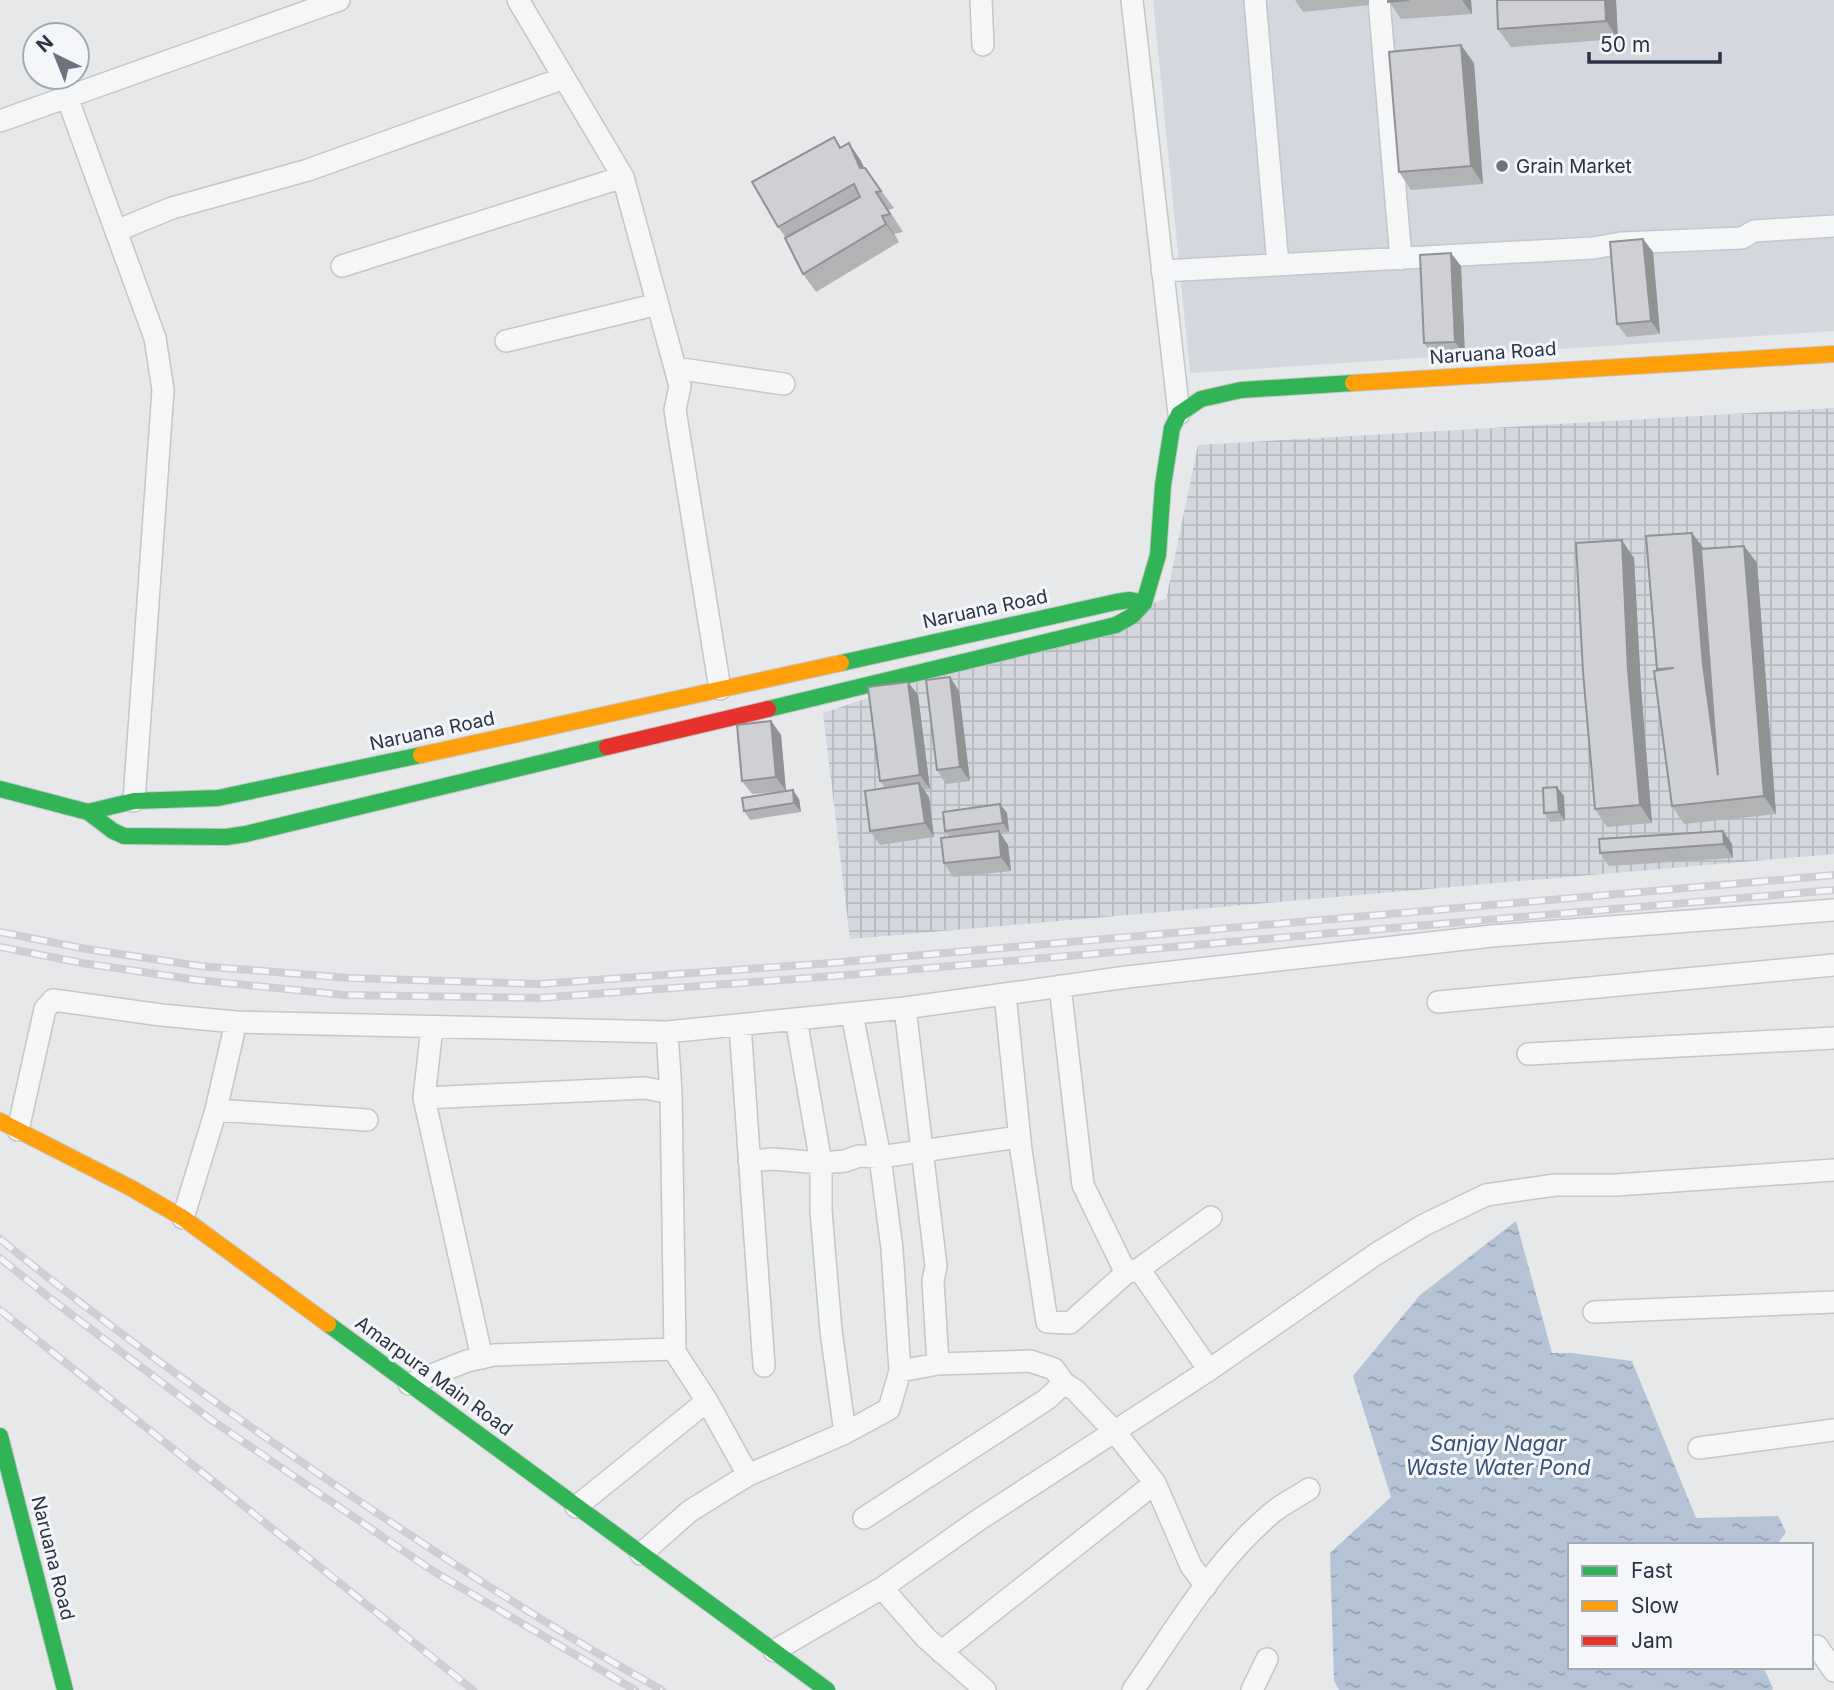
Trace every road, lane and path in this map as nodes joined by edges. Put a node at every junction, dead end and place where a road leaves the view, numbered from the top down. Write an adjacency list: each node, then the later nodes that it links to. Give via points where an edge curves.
1 (339, 0): 9 (street)
2 (517, 0): 8 (street)
3 (981, 0): 7 (street)
4 (1132, 0): 17 (street)
5 (1255, 0): 15 (street)
6 (1379, 0): 14 (street)
7 (983, 45)
8 (564, 78): 11 (street); 13 (street, via 308,170 172,208)
9 (66, 97): 10 (street); 13 (street)
10 (0, 121)
11 (624, 177): 16 (street); 18 (street)
12 (1834, 226): 14 (street, via 1754,230 1742,238)
13 (116, 231): 27 (street, via 155,338 163,390)
14 (1401, 258): 15 (street)
15 (1278, 265): 17 (street)
16 (342, 266)
17 (1163, 271): 23 (street)
18 (658, 304): 19 (street); 21 (street)
19 (506, 341)
20 (1834, 354): 23 (street, Naruana Road, via 1241,390 1201,399)
21 (675, 368): 22 (street); 25 (street, via 680,386 675,410)
22 (784, 384)
23 (1179, 414): 24 (street, via 1172,428 1163,485 1158,555)
24 (1144, 603): 25 (street, Naruana Road, via 1116,602); 28 (street, via 1111,627 246,834 124,836)
25 (720, 689): 27 (street, Naruana Road, via 218,798)
26 (0, 789): 28 (street, Naruana Road)
27 (134, 802): 28 (street, Naruana Road)
28 (88, 812)
29 (1834, 909): 31 (street, via 1492,936)
30 (1834, 965): 33 (street)
31 (1060, 986): 32 (street); 56 (street, via 1083,1185)
32 (1005, 994): 34 (street); 48 (street)
33 (1438, 1002)
34 (905, 1008): 35 (street); 49 (street)
35 (852, 1014): 36 (street); 50 (street)
36 (796, 1019): 38 (street); 52 (street)
37 (236, 1022): 39 (street); 45 (street); 47 (street, via 49,1002)
38 (740, 1025): 40 (street); 51 (street)
39 (432, 1027): 40 (street); 44 (street)
40 (667, 1032): 43 (street)
41 (1834, 1038): 42 (street)
42 (1528, 1054)
43 (671, 1093): 44 (street, via 645,1088); 59 (street)
44 (424, 1098): 60 (street)
45 (216, 1110): 46 (street); 55 (street)
46 (367, 1120)
47 (9, 1126): 55 (street, Amarpura Main Road)
48 (1020, 1137): 49 (street); 56 (street, via 1047,1322 1070,1323)
49 (922, 1152): 50 (street); 61 (street, via 936,1266)
50 (880, 1157): 52 (street); 64 (street)
51 (749, 1161): 52 (street); 62 (street)
52 (821, 1163): 70 (street, via 831,1331)
53 (1834, 1170): 63 (street, via 1555,1185 1486,1195 1376,1254)
54 (1211, 1217): 56 (street)
55 (183, 1218): 65 (street, Amarpura Main Road)
56 (1133, 1271): 63 (street)
57 (1834, 1302): 58 (street)
58 (1594, 1312)
59 (675, 1351): 60 (street, via 653,1348); 67 (street)
60 (482, 1358): 65 (street)
61 (938, 1364): 64 (street); 66 (street, via 1030,1362 1054,1369)
62 (764, 1366)
63 (1209, 1370): 69 (street)
64 (900, 1371): 70 (street, via 890,1409)
65 (409, 1384): 76 (street, Amarpura Main Road)
66 (1064, 1384): 69 (street); 77 (street)
67 (707, 1401): 73 (street); 76 (street)
68 (1834, 1430): 72 (street)
69 (1115, 1432): 74 (street); 80 (street)
70 (845, 1433): 73 (street)
71 (0, 1436): 86 (street, Naruana Road)
72 (1699, 1448)
73 (748, 1475): 78 (street, via 690,1511)
74 (1155, 1483): 79 (street, via 1191,1566); 83 (street)
75 (1309, 1489): 79 (street, via 1274,1511 1240,1543)
76 (576, 1507): 78 (street, Amarpura Main Road)
77 (864, 1518)
78 (641, 1554): 82 (street, Amarpura Main Road)
79 (1206, 1586): 89 (street)
80 (882, 1588): 82 (street); 83 (street)
81 (1818, 1646): 85 (street)
82 (774, 1651): 87 (street, Amarpura Main Road)
83 (942, 1652): 88 (street)
84 (1266, 1659): 90 (street)
85 (1834, 1671)
86 (65, 1690)
87 (827, 1690)
88 (985, 1690)
89 (1133, 1690)
90 (1252, 1690)

